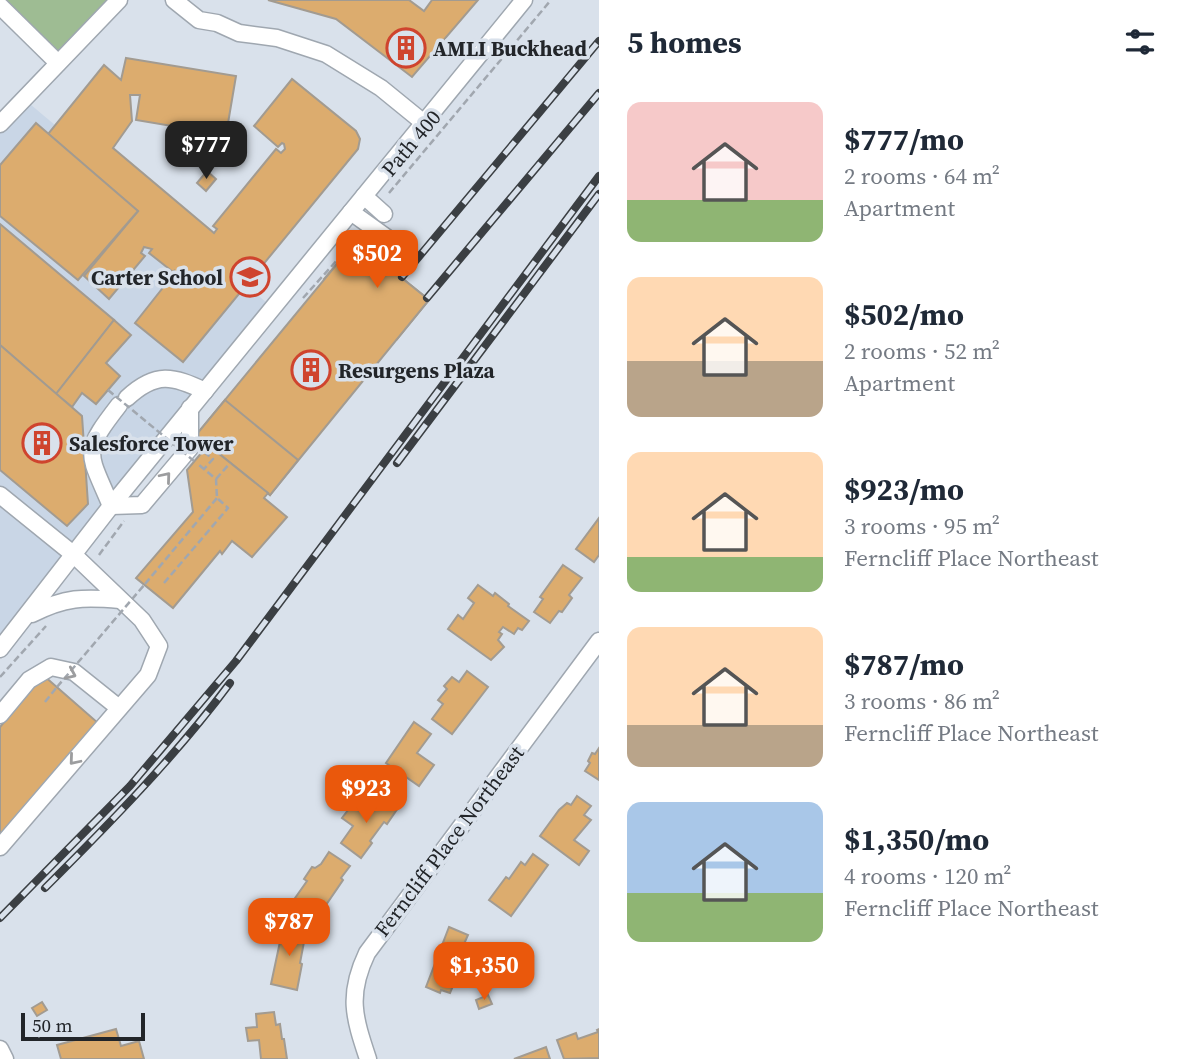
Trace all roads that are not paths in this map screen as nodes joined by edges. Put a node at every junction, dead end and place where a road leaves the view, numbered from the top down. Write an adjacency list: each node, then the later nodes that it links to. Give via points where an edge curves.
1 (119, 0): 5 (street)
2 (174, 0): 6 (street, via 199,20 326,54 381,88)
3 (524, 0): 6 (street)
4 (0, 6): 5 (street)
5 (58, 63): 7 (street)
6 (424, 123): 8 (street)
7 (0, 124)
8 (364, 196): 9 (street); 10 (street)
9 (381, 211)
10 (358, 217): 11 (street); 12 (street)
11 (390, 240)
12 (205, 391): 13 (street); 15 (street, via 178,378 147,383 123,401 100,428 92,464)
13 (190, 408): 15 (street); 15 (street, one-way to 13, via 142,505 190,448)
14 (0, 495): 16 (street)
15 (111, 506): 16 (street)
16 (73, 554): 17 (street); 18 (street)
17 (120, 600): 18 (street, via 82,597 54,603); 21 (street, via 142,620 159,646 148,676)
18 (26, 617): 20 (street)
19 (599, 641): 26 (street, Ferncliff Place Northeast, via 367,953 358,971 354,1005)
20 (0, 649)
21 (119, 708): 22 (street, via 74,672 51,667 29,680); 23 (street, one-way to 23)
22 (0, 715)
23 (0, 847)
24 (0, 1049): 25 (street)
25 (5, 1059)
26 (368, 1059)

